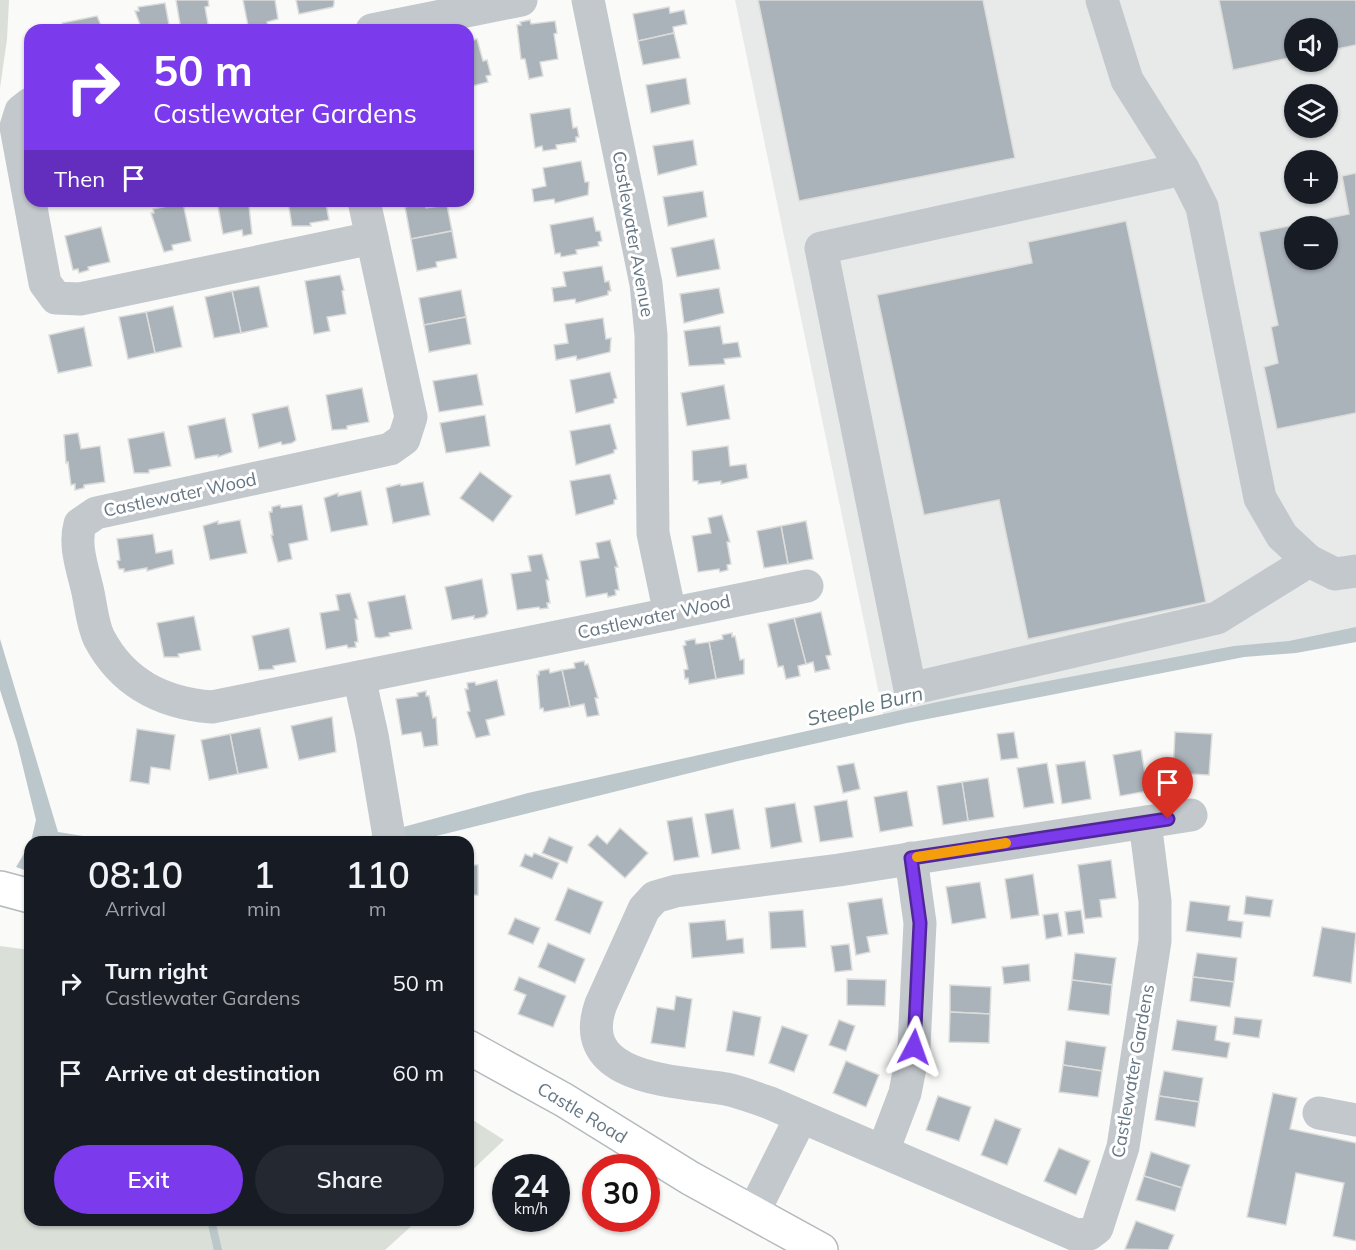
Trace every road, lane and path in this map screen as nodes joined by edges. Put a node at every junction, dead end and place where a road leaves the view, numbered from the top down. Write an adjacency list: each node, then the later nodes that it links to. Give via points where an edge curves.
1 (521, 0): 4 (street)
2 (588, 0): 14 (street, Castlewater Avenue, via 646,284 651,335 652,532)
3 (1102, 0): 6 (street, via 1127,80)
4 (402, 24)
5 (24, 109): 7 (street, via 16,127)
6 (1183, 169): 11 (street, via 1202,207 1260,498 1282,536); 11 (street, via 821,248 910,690 1217,618)
7 (24, 170)
8 (31, 207): 10 (street, via 45,283 56,298 80,298)
9 (365, 207): 10 (street, Castlewater Wood)
10 (372, 238): 15 (street, Castlewater Wood, via 411,417 404,439 390,449 96,513 80,524 78,533 78,549 98,636 114,662 157,695 184,705 212,707)
11 (1309, 561): 12 (street, via 1335,574)
12 (1356, 571)
13 (807, 586): 14 (street, Castlewater Wood)
14 (670, 614): 15 (street, Castlewater Wood)
15 (358, 677): 18 (street)
16 (1191, 815): 17 (street, Castlewater Gardens)
17 (1145, 822): 19 (street, Castlewater Gardens); 24 (street, Castlewater Gardens, via 1155,901 1155,941 1124,1147 1097,1228 1089,1234 1076,1235)
18 (389, 836)
19 (911, 858): 22 (street, Castlewater Gardens, via 655,897 638,919 601,1004 596,1016 597,1037 618,1065 643,1077 741,1093); 24 (street, via 920,923 914,1047 905,1093)
20 (474, 1050): 25 (main road, Castle Road)
21 (1319, 1113): 23 (street)
22 (801, 1117): 24 (street, Castlewater Gardens); 25 (street)
23 (1356, 1120)
24 (883, 1151)
25 (753, 1213): 26 (main road, Castle Road)
26 (821, 1250)

